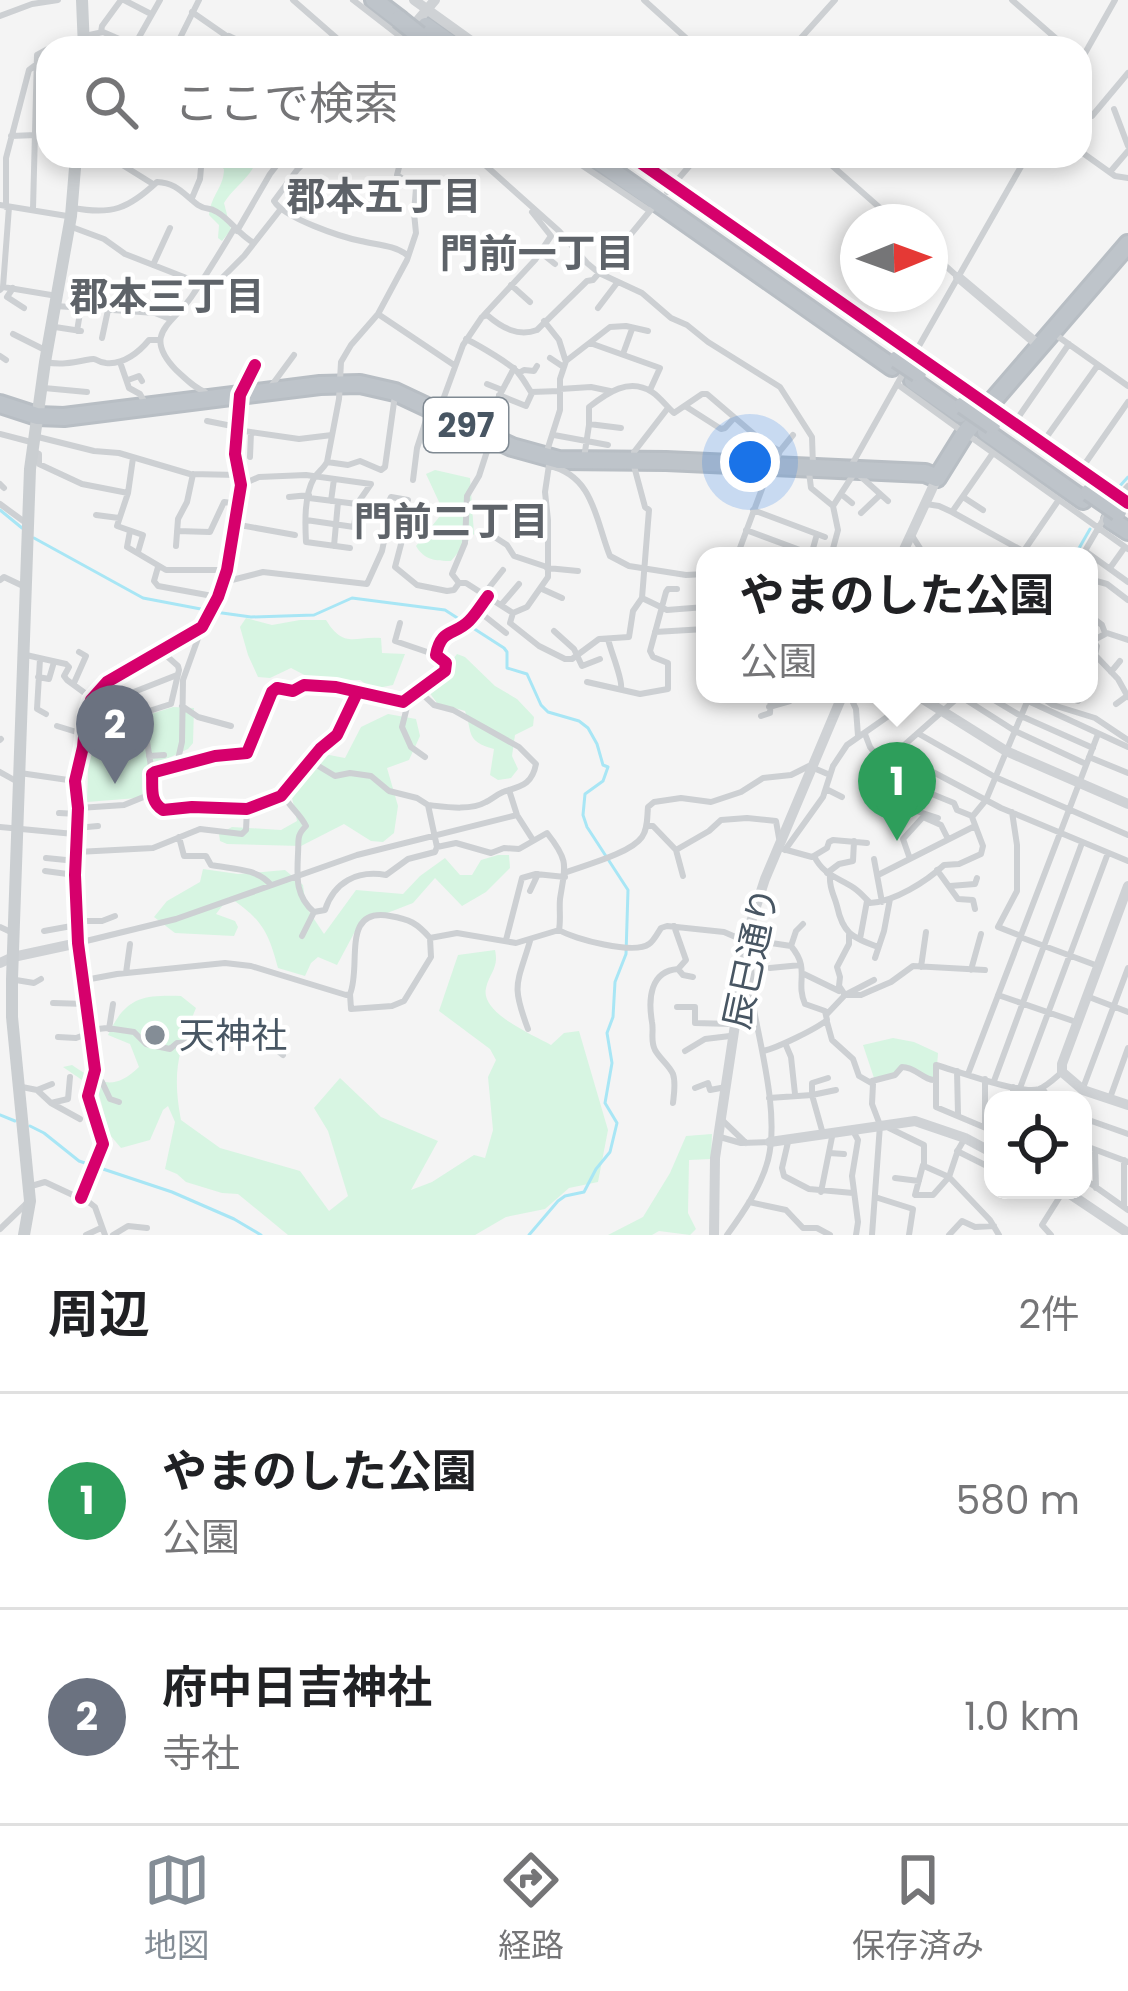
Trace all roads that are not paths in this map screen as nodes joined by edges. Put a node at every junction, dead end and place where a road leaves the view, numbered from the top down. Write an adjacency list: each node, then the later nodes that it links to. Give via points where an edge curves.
1 (58, 0): 16 (street)
2 (82, 0): 19 (main road)
3 (123, 0): 15 (street); 18 (street)
4 (160, 0): 15 (street)
5 (186, 0): 13 (street)
6 (293, 0): 25 (street)
7 (353, 0): 17 (street)
8 (374, 0): 14 (highway)
9 (644, 0): 26 (street)
10 (835, 0): 27 (street)
11 (1012, 0): 28 (street)
12 (1115, 0): 29 (street)
13 (196, 6): 23 (street); 24 (street)
14 (402, 8): 17 (highway)
15 (152, 14): 22 (street)
16 (0, 16)
17 (417, 29)
18 (100, 32): 20 (street); 21 (street)
19 (85, 36)
20 (94, 36)
21 (110, 36)
22 (142, 36)
23 (181, 36)
24 (228, 36)
25 (333, 36)
26 (684, 36)
27 (803, 36)
28 (1053, 36)
29 (1092, 40)
30 (36, 65): 35 (street)
31 (1128, 73): 34 (street)
32 (36, 100): 36 (street)
33 (1114, 109): 37 (street)
34 (1092, 116)
35 (11, 136): 36 (street); 62 (street)
36 (35, 137): 63 (street)
37 (1128, 146): 54 (street)
38 (1092, 160): 54 (street)
39 (75, 168): 65 (main road)
40 (127, 168): 57 (street)
41 (202, 168): 59 (street)
42 (274, 168): 67 (street)
43 (280, 168): 55 (street)
44 (300, 168): 55 (street)
45 (399, 168): 71 (street, via 417,193)
46 (488, 168): 61 (street)
47 (587, 168): 76 (street, via 652,208)
48 (609, 168): 115 (highway)
49 (626, 168): 115 (highway)
50 (645, 168): 58 (street)
51 (688, 168): 58 (street)
52 (835, 168): 60 (street)
53 (1020, 168): 77 (street)
54 (1109, 172): 56 (street)
55 (290, 178): 64 (street, via 274,201)
56 (1128, 178)
57 (153, 184): 59 (street, via 170,183); 65 (street, via 109,211)
58 (670, 189): 115 (street)
59 (192, 198): 67 (street)
60 (876, 204)
61 (530, 205): 70 (street, via 551,236); 72 (street)
62 (5, 206): 63 (street); 82 (street)
63 (33, 209): 65 (street)
64 (280, 210): 69 (street); 71 (street)
65 (70, 216): 74 (street); 84 (main road)
66 (170, 229): 74 (street)
67 (235, 230): 69 (street); 80 (street)
68 (1128, 240): 97 (highway); 102 (highway)
69 (254, 243): 80 (street, via 214,288)
70 (540, 252): 73 (street); 81 (street)
71 (407, 255): 90 (street)
72 (583, 257): 76 (street); 78 (street)
73 (555, 264)
74 (153, 265): 80 (street)
75 (948, 268): 77 (street)
76 (599, 273): 78 (street); 79 (street)
77 (958, 277): 102 (street); 115 (street)
78 (587, 281): 93 (street)
79 (617, 283): 88 (street); 166 (street, via 780,387 812,437)
80 (200, 284): 92 (street)
81 (511, 285): 85 (street); 91 (street)
82 (1, 288): 83 (street)
83 (13, 288): 84 (street); 86 (street, via 8,297)
84 (56, 301): 87 (street); 94 (main road)
85 (530, 302)
86 (24, 308)
87 (81, 308): 89 (street); 94 (street, via 79,331)
88 (598, 308)
89 (107, 310): 92 (street); 99 (street)
90 (378, 314): 112 (street); 120 (street, via 344,356)
91 (484, 315): 93 (street, via 529,333); 100 (street)
92 (171, 320): 101 (street)
93 (544, 321): 110 (street, via 560,340)
94 (51, 326): 107 (main road)
95 (632, 328): 96 (street); 103 (street, via 610,327); 105 (street)
96 (648, 331)
97 (1053, 332): 104 (street); 133 (highway)
98 (13, 334): 107 (street)
99 (102, 338)
100 (466, 339): 112 (street); 116 (street)
101 (160, 340): 109 (street); 132 (street, via 163,356 190,384)
102 (1035, 342): 133 (highway)
103 (590, 343): 105 (street); 110 (street)
104 (1070, 344): 113 (street); 144 (street)
105 (623, 354): 125 (street, via 660,368)
106 (294, 356): 128 (street)
107 (46, 357): 109 (street); 124 (main road)
108 (550, 358): 110 (street)
109 (120, 362): 118 (street)
110 (564, 364): 122 (street)
111 (255, 365): 132 (street)
112 (454, 365): 139 (street)
113 (1098, 365): 123 (street); 155 (street)
114 (537, 366): 116 (street)
115 (905, 370): 133 (street); 142 (highway); 168 (street, via 853,458)
116 (516, 371): 130 (street); 131 (street)
117 (546, 377): 122 (street)
118 (128, 380): 119 (street); 136 (street)
119 (142, 381)
120 (340, 384): 128 (highway, 297); 129 (highway, 297); 151 (street)
121 (487, 384): 131 (street)
122 (560, 386): 126 (street); 130 (street); 152 (street)
123 (1128, 386)
124 (41, 388): 127 (street); 140 (main road)
125 (650, 390): 126 (street); 138 (street)
126 (610, 391): 145 (street, via 589,407)
127 (87, 392)
128 (268, 392): 132 (highway, 297)
129 (395, 392): 139 (highway, 297); 163 (street, via 385,467)
130 (532, 392): 131 (street, via 526,406)
131 (500, 393): 149 (street)
132 (237, 396): 136 (highway, 297); 147 (street)
133 (987, 402): 142 (highway); 144 (street)
134 (1128, 402): 167 (street)
135 (0, 404): 140 (highway, 297)
136 (146, 406): 140 (highway, 297)
137 (685, 406): 138 (street); 141 (street, via 721,429); 141 (street, via 705,394)
138 (668, 408): 162 (street)
139 (439, 412): 149 (highway, 297); 174 (street, via 417,448)
140 (37, 416): 156 (main road)
141 (734, 418): 164 (street)
142 (962, 420): 158 (street); 172 (highway); 194 (highway, bridge, via 989,428)
143 (207, 421): 147 (street)
144 (1015, 422): 155 (street)
145 (590, 424): 146 (street); 154 (street)
146 (621, 428)
147 (237, 429): 148 (street); 170 (street)
148 (251, 432): 151 (street); 159 (street)
149 (481, 433): 161 (highway, 297); 235 (street, via 479,476 467,496 465,543 452,576)
150 (0, 434): 156 (street)
151 (332, 435): 163 (street)
152 (554, 435): 154 (street); 161 (street)
153 (793, 435): 164 (street)
154 (587, 441): 157 (street); 165 (street)
155 (1043, 442): 167 (street)
156 (33, 443): 160 (street); 177 (street, via 39,464); 200 (main road)
157 (608, 445)
158 (993, 453): 179 (street); 183 (street)
159 (250, 457)
160 (133, 458): 169 (street); 177 (street)
161 (548, 461): 165 (highway, 297); 224 (street); 225 (street, via 584,485 608,554)
162 (634, 461): 164 (highway, 297); 165 (highway, 297); 225 (street, via 649,510)
163 (327, 462): 171 (street)
164 (775, 462): 166 (highway, 297); 190 (street)
165 (583, 463)
166 (810, 469): 168 (highway, 297); 189 (street, via 811,488)
167 (1081, 470): 194 (street)
168 (854, 472): 172 (highway, 297); 178 (street); 193 (street, via 884,498)
169 (193, 475): 170 (street); 204 (street)
170 (238, 475): 175 (street); 204 (street, via 234,501 224,502 210,532)
171 (317, 475): 173 (street); 175 (street); 181 (street)
172 (934, 476): 188 (street); 205 (street)
173 (334, 479): 184 (street); 187 (street, via 371,484)
174 (413, 480)
175 (241, 485): 201 (street)
176 (1128, 486): 194 (street)
177 (128, 493): 196 (street)
178 (841, 494): 185 (street); 189 (street)
179 (963, 496): 191 (street); 192 (street)
180 (289, 497): 181 (street)
181 (309, 497): 184 (street); 197 (street)
182 (408, 500): 198 (street, via 391,497 381,518)
183 (1059, 500): 194 (street); 218 (street)
184 (334, 501): 187 (street); 199 (street)
185 (852, 503)
186 (0, 504): 200 (street)
187 (357, 504): 199 (street, via 354,527)
188 (926, 505): 192 (street); 205 (street)
189 (833, 506): 214 (street)
190 (753, 510): 202 (street); 213 (street, via 821,536)
191 (983, 510)
192 (952, 512): 217 (street)
193 (861, 513)
194 (1117, 513): 208 (highway); 219 (street)
195 (96, 515): 196 (street)
196 (119, 518): 203 (street, via 117,526)
197 (305, 520): 199 (street); 210 (street, via 306,542)
198 (388, 522): 232 (street, via 368,584 263,572); 235 (street, via 405,529 395,567 412,583 447,591)
199 (335, 523): 210 (street)
200 (27, 524): 237 (main road)
201 (234, 524): 206 (street); 228 (street)
202 (746, 530): 211 (street); 212 (street)
203 (130, 531): 221 (street, via 127,547); 221 (street, via 143,535)
204 (177, 531): 209 (street)
205 (910, 534): 215 (street); 216 (street)
206 (295, 536)
207 (493, 536): 224 (street, via 514,556)
208 (1127, 542): 226 (street)
209 (176, 546)
210 (334, 546): 220 (street)
211 (742, 547)
212 (792, 547)
213 (815, 547)
214 (833, 547)
215 (905, 547)
216 (920, 547)
217 (1014, 547)
218 (1031, 547)
219 (1089, 547)
220 (350, 548)
221 (138, 553): 223 (street)
222 (1098, 562): 226 (street)
223 (158, 567): 228 (street); 241 (street, via 158,586)
224 (547, 567): 229 (street); 238 (street)
225 (644, 568): 230 (street); 243 (street)
226 (1110, 568): 234 (street)
227 (503, 569): 240 (street)
228 (227, 570): 232 (street)
229 (578, 571)
230 (696, 574)
231 (0, 580): 237 (street)
232 (224, 581): 241 (street)
233 (1098, 582): 244 (street)
234 (1128, 582)
235 (459, 583): 240 (street)
236 (520, 584): 245 (street)
237 (26, 587): 263 (main road)
238 (542, 589): 242 (street); 249 (street)
239 (677, 589): 246 (street, via 667,590)
240 (486, 595): 245 (street); 248 (street)
241 (218, 597): 252 (street)
242 (562, 598)
243 (642, 598): 246 (street); 259 (street, via 629,637)
244 (1128, 600)
245 (501, 605): 249 (street)
246 (663, 607): 247 (street); 256 (street)
247 (696, 608)
248 (477, 610): 255 (street); 264 (street, via 444,636)
249 (513, 614): 265 (street, via 510,623 538,646 565,659)
250 (1098, 622): 257 (street)
251 (400, 623): 264 (street, via 395,641)
252 (202, 627): 261 (street); 295 (street)
253 (696, 630): 256 (street)
254 (554, 631): 265 (street)
255 (506, 632)
256 (655, 632): 276 (street, via 651,655 668,664 668,688)
257 (1106, 633): 258 (street); 260 (street)
258 (1098, 637)
259 (608, 639): 265 (street); 276 (street)
260 (1128, 640)
261 (160, 651): 272 (street); 280 (street)
262 (79, 652): 275 (street, via 86,658)
263 (22, 654): 266 (street); 323 (main road)
264 (436, 655): 277 (street, via 446,671)
265 (578, 656): 268 (street, via 582,667)
266 (40, 658): 270 (street); 273 (street)
267 (1098, 658): 271 (street)
268 (600, 659)
269 (1120, 661): 271 (street)
270 (54, 662): 273 (street, via 49,679); 275 (street, via 68,665 64,676)
271 (1112, 672): 279 (street)
272 (178, 675): 280 (street, via 121,698); 301 (street, via 171,704 130,717)
273 (38, 677): 298 (street, via 37,709)
274 (587, 682): 276 (street)
275 (73, 685): 280 (street)
276 (621, 688)
277 (418, 690): 281 (street); 329 (street, via 533,760 532,780)
278 (358, 693): 281 (street); 315 (street, via 337,735); 317 (street, via 277,688 247,753)
279 (1127, 693): 294 (street)
280 (94, 697): 301 (street)
281 (404, 701): 314 (street, via 402,727)
282 (770, 703): 296 (street)
283 (783, 703): 296 (street)
284 (842, 703): 316 (street, 辰巳通り)
285 (852, 703): 309 (street)
286 (905, 703): 309 (street)
287 (930, 703): 297 (street)
288 (952, 703): 297 (street)
289 (973, 703): 304 (street)
290 (999, 703): 300 (street)
291 (1027, 703): 300 (street)
292 (1029, 703): 307 (street)
293 (1060, 703): 310 (street)
294 (1116, 704)
295 (182, 706): 303 (street); 317 (street)
296 (769, 707): 299 (street)
297 (942, 711): 306 (street); 311 (street)
298 (46, 714)
299 (761, 716)
300 (1021, 716): 304 (street); 313 (street)
301 (86, 718): 305 (street)
302 (57, 725): 305 (street)
303 (231, 726)
304 (1015, 731): 311 (street); 313 (street)
305 (83, 734): 325 (street)
306 (919, 734): 324 (street); 333 (street, via 899,754)
307 (1098, 734): 310 (street); 313 (street)
308 (146, 735): 312 (street)
309 (862, 736): 322 (street); 327 (street)
310 (1128, 743)
311 (1006, 751): 324 (street); 326 (street)
312 (149, 756): 318 (street, via 162,755); 321 (street)
313 (1089, 756): 320 (street); 326 (street)
314 (425, 758)
315 (310, 761): 331 (street); 335 (street, via 335,776 371,776)
316 (812, 765): 322 (street); 350 (street, via 711,802 654,802); 359 (street, 辰巳通り)
317 (176, 768): 318 (street)
318 (162, 771): 321 (street)
319 (0, 772): 323 (street)
320 (1128, 773)
321 (152, 774): 330 (street)
322 (830, 775): 328 (street)
323 (20, 777): 325 (street); 347 (main road)
324 (995, 777): 333 (street); 337 (street)
325 (75, 781): 338 (street)
326 (1079, 783): 334 (street); 337 (street)
327 (900, 788): 342 (street, via 922,786); 343 (street, via 907,808)
328 (826, 789): 332 (street); 359 (street)
329 (509, 790): 335 (street, via 479,805); 341 (street)
330 (151, 794): 336 (street, via 163,810); 338 (street)
331 (284, 794): 336 (street); 378 (street, via 305,826 297,836)
332 (842, 796)
333 (986, 800): 339 (street); 342 (street)
334 (1128, 804)
335 (428, 805): 352 (street)
336 (247, 809): 353 (street, via 244,832)
337 (1069, 809): 349 (street); 351 (street)
338 (78, 811): 340 (street); 348 (street)
339 (1012, 812): 349 (street); 400 (street, via 1017,891 998,928)
340 (59, 813)
341 (517, 815): 352 (street); 354 (street)
342 (972, 816): 346 (street)
343 (938, 818)
344 (98, 826): 348 (street)
345 (0, 827): 347 (street)
346 (974, 827): 355 (street); 371 (street, via 981,854)
347 (17, 828): 348 (street); 393 (main road)
348 (76, 831): 362 (street)
349 (1060, 832): 357 (street); 400 (street)
350 (645, 833): 361 (street, via 650,824); 374 (street)
351 (1128, 835)
352 (433, 836): 360 (street); 378 (street)
353 (179, 837): 362 (street, via 153,848); 380 (street, via 184,856 206,856 211,865 249,871)
354 (533, 840): 360 (street, via 490,853 456,843); 374 (street, via 550,835)
355 (949, 840): 367 (street); 367 (street, via 923,817 903,839)
356 (854, 841): 358 (street); 364 (street, via 829,842); 376 (street, via 853,861)
357 (1083, 842): 363 (street); 410 (street)
358 (867, 843)
359 (782, 846): 361 (street, via 776,821 732,818); 364 (street); 405 (street, 辰巳通り)
360 (437, 847): 387 (street, via 386,875 346,880 325,910)
361 (676, 850): 372 (street)
362 (77, 852): 368 (street)
363 (1108, 853): 369 (street); 411 (street)
364 (814, 856): 376 (street)
365 (46, 858): 368 (street)
366 (874, 859): 377 (street)
367 (910, 859): 377 (street)
368 (76, 862): 375 (street)
369 (1128, 862)
370 (45, 871): 375 (street)
371 (938, 871): 381 (street); 385 (street)
372 (686, 873)
373 (538, 874): 374 (street); 383 (street); 404 (street, via 522,878)
374 (567, 874): 394 (street)
375 (75, 875): 390 (street)
376 (828, 875): 384 (street); 399 (street)
377 (878, 875): 385 (street)
378 (296, 877): 380 (street); 387 (street)
379 (977, 878): 381 (street)
380 (271, 885): 406 (street, via 176,920)
381 (950, 886): 386 (street)
382 (1128, 886): 389 (street)
383 (530, 891)
384 (867, 901): 385 (street); 403 (street)
385 (886, 901): 409 (street)
386 (975, 909)
387 (314, 912): 398 (street)
388 (115, 916): 390 (street)
389 (1122, 918): 415 (street)
390 (77, 923): 395 (street); 406 (street)
391 (803, 924): 408 (street)
392 (674, 926): 394 (street, via 643,947); 405 (street); 419 (street, via 686,960)
393 (6, 930): 413 (main road)
394 (559, 930): 402 (street)
395 (44, 931)
396 (926, 932): 416 (street)
397 (981, 934): 421 (street)
398 (302, 935)
399 (850, 935): 403 (street); 430 (street, via 837,967)
400 (1020, 937): 410 (street); 431 (street)
401 (430, 938): 404 (street); 429 (street, via 431,957 404,1001 351,1009); 429 (street, via 410,919 367,918 356,936)
402 (531, 938): 404 (street); 445 (street, via 517,991)
403 (860, 939): 409 (street)
404 (506, 940)
405 (747, 942): 408 (street); 414 (street, 辰巳通り)
406 (78, 943): 413 (street); 427 (street)
407 (130, 944): 423 (street)
408 (791, 946): 420 (street)
409 (878, 946): 412 (street)
410 (1044, 946): 411 (street); 434 (street)
411 (1069, 955): 415 (street); 440 (street)
412 (875, 958)
413 (6, 960): 425 (main road)
414 (745, 960): 446 (street, 辰巳通り); 452 (street, via 752,962)
415 (1098, 965): 432 (street)
416 (921, 967): 421 (street); 430 (street)
417 (770, 968): 420 (street)
418 (1128, 968): 438 (street)
419 (679, 969): 424 (street); 482 (street, via 657,978 649,1011 652,1044 674,1075)
420 (803, 969): 430 (street); 442 (street, via 805,1004)
421 (971, 970): 422 (street)
422 (985, 970)
423 (126, 973): 427 (street); 429 (street, via 225,963)
424 (693, 977)
425 (12, 979): 426 (street); 437 (main road)
426 (41, 979)
427 (85, 980): 435 (street)
428 (874, 980): 430 (street)
429 (350, 994)
430 (845, 995): 442 (street)
431 (998, 995): 434 (street); 456 (street)
432 (1086, 996): 438 (street); 443 (street)
433 (53, 1003): 435 (street)
434 (1022, 1003): 440 (street); 461 (street)
435 (86, 1004): 447 (street)
436 (113, 1004): 444 (street)
437 (6, 1005): 464 (main road)
438 (1114, 1006): 441 (street); 471 (street)
439 (677, 1007): 446 (street, via 695,1007 695,1023)
440 (1048, 1012): 443 (street); 467 (street)
441 (1128, 1012)
442 (827, 1017): 449 (street); 462 (street, via 832,1040)
443 (1076, 1022): 455 (street)
444 (109, 1029): 447 (street); 453 (street, via 170,1048 249,1040)
445 (528, 1029)
446 (735, 1030): 451 (street); 465 (street, 辰巳通り)
447 (89, 1031): 448 (street); 459 (street)
448 (58, 1037)
449 (785, 1043): 452 (street); 475 (street)
450 (1128, 1048): 479 (street)
451 (685, 1051)
452 (764, 1051): 478 (street)
453 (283, 1055)
454 (957, 1071): 456 (street); 460 (street, via 936,1065); 484 (street)
455 (1063, 1072): 468 (street); 471 (street)
456 (968, 1074): 461 (street)
457 (70, 1078): 476 (street)
458 (828, 1078): 477 (street, via 812,1083)
459 (94, 1080): 472 (street); 480 (street)
460 (936, 1080): 462 (street, via 902,1067); 484 (street, via 936,1107)
461 (989, 1080): 467 (street); 473 (street)
462 (872, 1081): 488 (street)
463 (52, 1084): 469 (street)
464 (19, 1086): 469 (street); 514 (main road)
465 (726, 1087): 466 (street); 486 (street, 辰巳通り)
466 (695, 1088)
467 (1017, 1088): 468 (street)
468 (1042, 1088): 474 (street)
469 (37, 1090): 481 (street)
470 (836, 1090): 477 (street)
471 (1083, 1090): 479 (street)
472 (88, 1091): 476 (street); 516 (street, via 103,1144)
473 (989, 1091)
474 (1044, 1091)
475 (795, 1094): 477 (street); 478 (street)
476 (70, 1095): 481 (street)
477 (812, 1095): 491 (street)
478 (769, 1098): 496 (street)
479 (1109, 1098): 483 (street)
480 (119, 1102)
481 (51, 1103): 485 (street)
482 (673, 1103)
483 (1128, 1105)
484 (958, 1114): 489 (street)
485 (80, 1118)
486 (721, 1120): 493 (street, 辰巳通り); 497 (street)
487 (1092, 1121): 492 (street)
488 (880, 1125): 490 (street); 494 (street, via 923,1122); 505 (street, via 924,1145); 515 (street)
489 (984, 1127)
490 (852, 1129): 491 (street); 513 (street)
491 (828, 1133): 495 (street); 502 (street)
492 (1128, 1134)
493 (718, 1136): 497 (street); 529 (street, 辰巳通り)
494 (965, 1138): 498 (street); 501 (street)
495 (789, 1139): 496 (street); 512 (street, via 782,1173)
496 (770, 1142): 497 (street); 519 (street)
497 (746, 1143)
498 (984, 1148)
499 (1092, 1148): 500 (street)
500 (1095, 1150): 504 (street); 511 (street)
501 (957, 1151): 506 (street); 507 (street)
502 (830, 1153): 503 (street); 512 (street)
503 (844, 1154)
504 (1126, 1161): 520 (street)
505 (924, 1164): 507 (street); 509 (street)
506 (984, 1164)
507 (949, 1177): 509 (street, via 933,1196 915,1196); 521 (street)
508 (896, 1178): 509 (street)
509 (919, 1181)
510 (1092, 1184): 511 (street)
511 (1096, 1187): 520 (street)
512 (821, 1192): 513 (street)
513 (853, 1193): 531 (street)
514 (29, 1194): 516 (street, via 45,1182); 523 (street); 527 (main road)
515 (875, 1197): 532 (street); 533 (street, via 913,1209)
516 (81, 1198): 524 (street)
517 (1058, 1199): 536 (street, via 1042,1225)
518 (1077, 1199): 526 (street)
519 (749, 1202): 525 (street); 530 (street, via 786,1210 803,1228)
520 (1126, 1208)
521 (994, 1226): 534 (street, via 962,1221); 535 (street)
522 (147, 1228): 524 (street)
523 (0, 1229)
524 (106, 1233): 528 (street)
525 (731, 1234)
526 (1128, 1234)
527 (24, 1235)
528 (86, 1235)
529 (713, 1235)
530 (830, 1235)
531 (856, 1235)
532 (872, 1235)
533 (909, 1235)
534 (949, 1235)
535 (999, 1235)
536 (1051, 1235)

